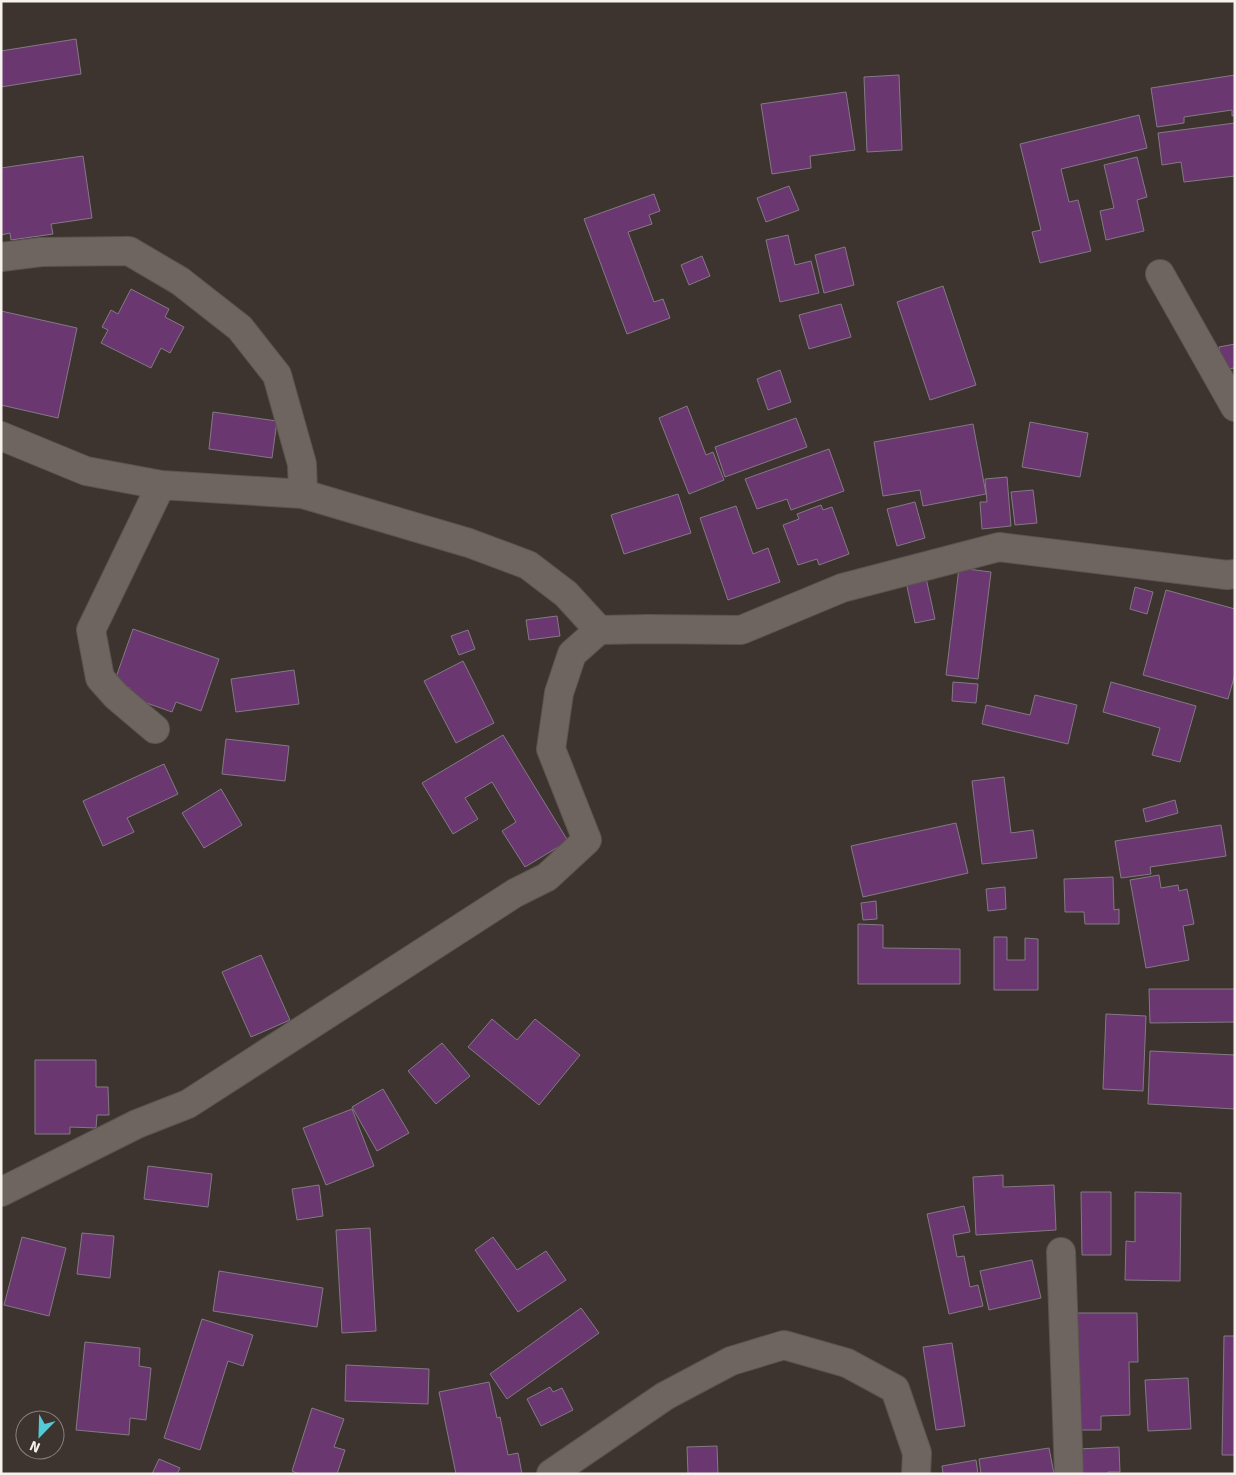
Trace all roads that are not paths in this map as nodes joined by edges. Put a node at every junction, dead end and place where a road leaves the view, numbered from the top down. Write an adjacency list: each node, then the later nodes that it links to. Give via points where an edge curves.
1 (1, 257): 6 (street, via 41,252 129,251 180,281 240,328 277,375 302,464)
2 (1160, 274): 3 (street)
3 (1235, 407)
4 (1, 436): 5 (street, via 86,471)
5 (161, 485): 6 (street); 9 (street, via 90,630 100,678)
6 (303, 494): 8 (street, via 469,543 528,565 566,594)
7 (1235, 574): 8 (street, via 999,548 842,588 741,630)
8 (599, 630): 10 (street, via 572,654 559,693 551,749 587,840 547,876 515,893 188,1104 137,1124)
9 (155, 729)
10 (1, 1192)
11 (1061, 1252): 14 (street)
12 (551, 1474): 13 (street, via 665,1396 731,1361 784,1344 847,1363 895,1389 917,1453)
13 (916, 1474)
14 (1069, 1474)

